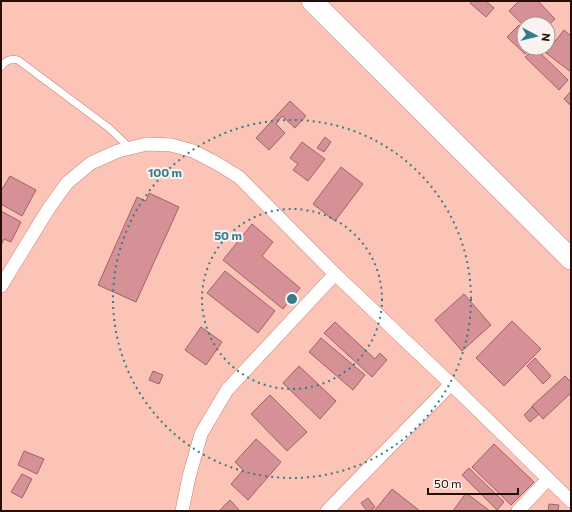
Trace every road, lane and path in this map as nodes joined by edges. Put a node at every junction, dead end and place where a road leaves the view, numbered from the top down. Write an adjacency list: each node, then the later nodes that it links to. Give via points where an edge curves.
1 (312, 1): 4 (main road)
2 (1, 67): 3 (lane, via 8,61 18,60 108,128)
3 (130, 148): 5 (street, via 147,144 171,146 193,151 218,164 239,177); 6 (street, via 91,163 67,183)
4 (571, 259)
5 (335, 274): 7 (street); 10 (street, via 227,390 201,434)
6 (1, 286)
7 (451, 384): 8 (street); 11 (street)
8 (548, 479): 9 (street); 12 (street)
9 (571, 501)
10 (182, 511)
11 (327, 511)
12 (518, 511)

